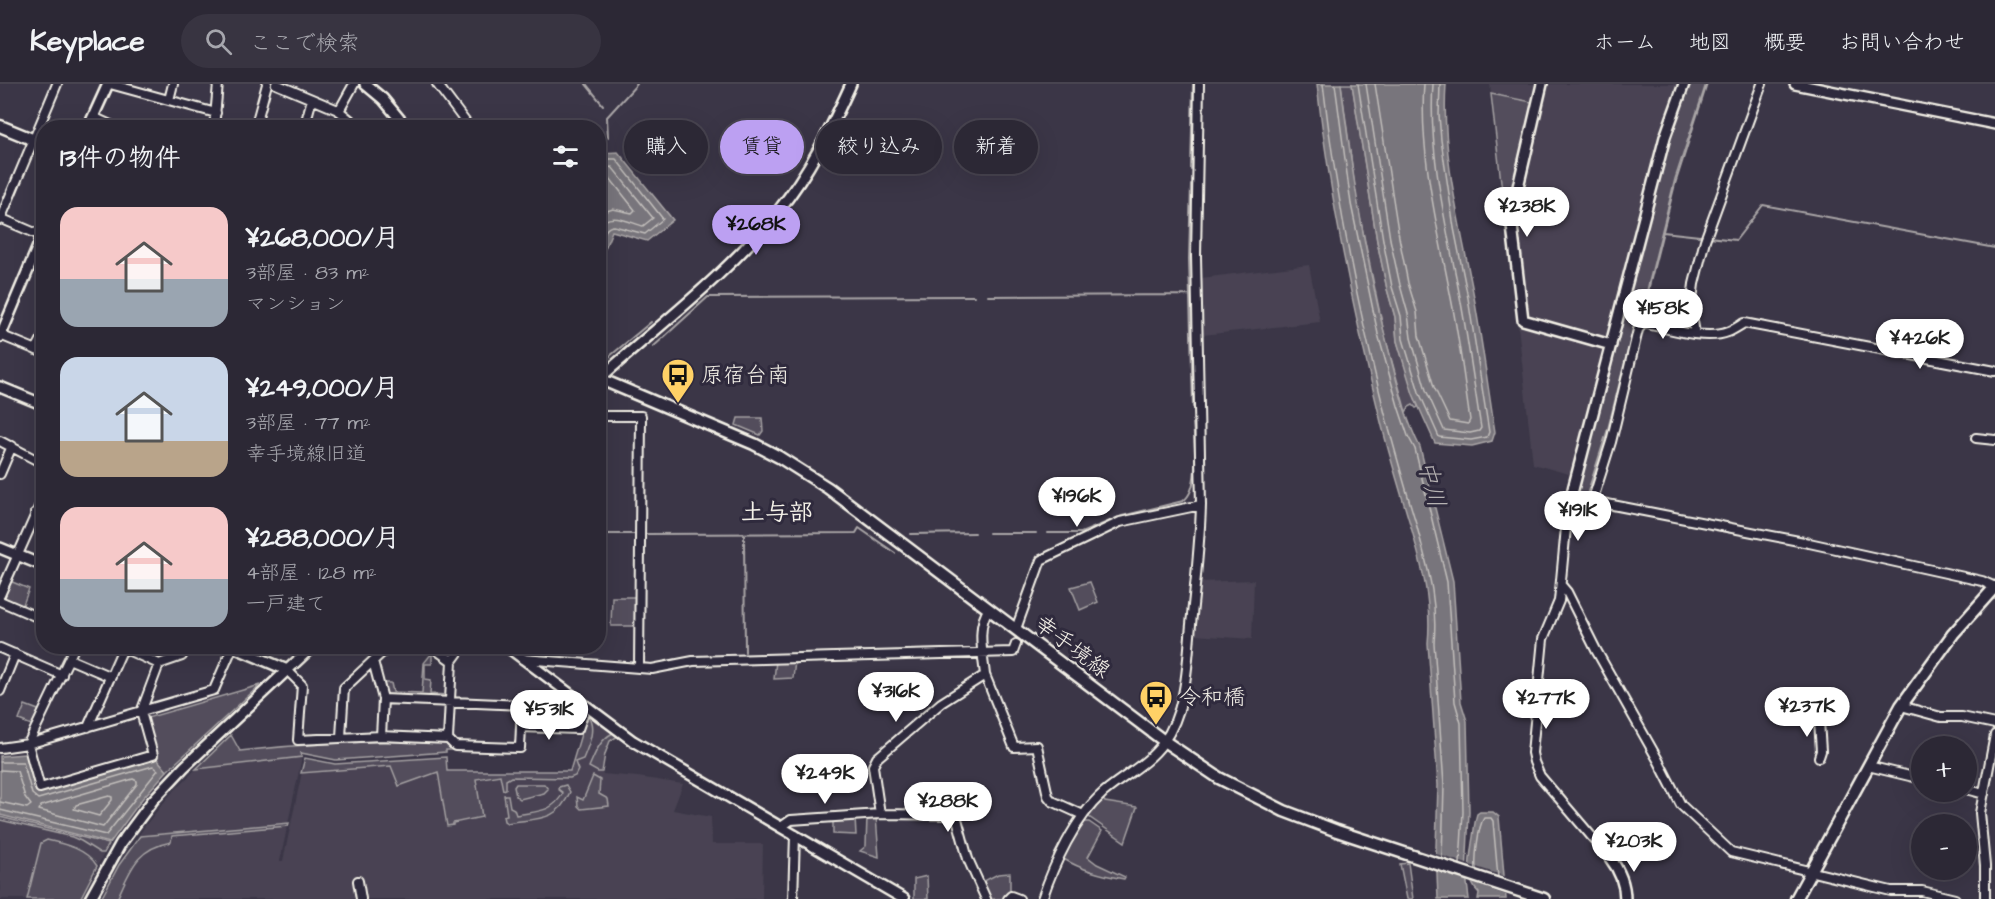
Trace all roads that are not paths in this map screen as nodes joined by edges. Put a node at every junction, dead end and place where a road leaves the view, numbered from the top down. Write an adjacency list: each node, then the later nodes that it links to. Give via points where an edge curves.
1 (57, 84): 23 (street)
2 (109, 84): 18 (street); 21 (street)
3 (173, 84): 18 (street)
4 (218, 84): 20 (street)
5 (267, 84): 27 (street)
6 (276, 84): 17 (street)
7 (354, 84): 19 (street)
8 (365, 84): 29 (street)
9 (437, 84): 30 (street)
10 (851, 84): 43 (street, via 818,151 779,210 752,242)
11 (1200, 84): 56 (street, via 1196,256)
12 (1542, 84): 40 (street, via 1511,217 1523,321)
13 (1684, 84): 40 (street, via 1665,137)
14 (1762, 84): 38 (street, via 1705,240 1691,308)
15 (1795, 84): 16 (street)
16 (1824, 87): 31 (street)
17 (312, 99): 19 (street); 28 (street)
18 (169, 100): 20 (street)
19 (339, 111): 22 (street)
20 (216, 112): 26 (street)
21 (93, 117): 24 (street); 25 (street)
22 (350, 118)
23 (45, 120)
24 (92, 120)
25 (100, 120)
26 (215, 120)
27 (257, 120)
28 (306, 120)
29 (400, 120)
30 (464, 120)
31 (1995, 124)
32 (0, 126): 33 (main road)
33 (36, 141)
34 (36, 146): 35 (street)
35 (0, 219): 36 (street)
36 (36, 232)
37 (36, 251): 39 (street)
38 (1695, 333): 42 (street, via 1727,333 1744,323); 55 (street, via 1643,323 1638,330)
39 (0, 336): 41 (street)
40 (1611, 345): 54 (street)
41 (36, 350)
42 (1995, 371)
43 (606, 373)
44 (606, 382): 65 (main road, 幸手境線, via 779,457 843,498)
45 (0, 387): 46 (street)
46 (36, 402)
47 (606, 416): 88 (street, via 641,416)
48 (1976, 438): 49 (street)
49 (1995, 440)
50 (0, 441): 51 (street)
51 (12, 446): 52 (street); 53 (street)
52 (36, 460)
53 (0, 474)
54 (1571, 497): 55 (street); 61 (street)
55 (1592, 502): 62 (street, via 1837,549)
56 (1201, 505): 67 (street, via 1120,522 1041,560); 107 (street, via 1184,690 1178,714)
57 (35, 513): 59 (street)
58 (0, 548): 59 (street)
59 (17, 555): 60 (street); 63 (street)
60 (36, 563)
61 (1562, 585): 119 (street, via 1543,639 1532,743 1534,762 1551,791); 120 (street, via 1681,805 1731,852)
62 (1995, 587): 97 (main road, via 1953,634)
63 (0, 595)
64 (0, 601): 66 (street)
65 (990, 609): 67 (main road, 幸手境線); 70 (street, via 983,619)
66 (36, 617)
67 (1016, 629): 107 (main road, 幸手境線)
68 (1016, 644): 70 (street, via 1012,652)
69 (0, 648): 71 (street)
70 (982, 653): 88 (street, via 693,661); 91 (street)
71 (15, 654): 90 (street); 93 (street)
72 (71, 654): 83 (street)
73 (120, 654): 92 (street)
74 (138, 654): 87 (street)
75 (183, 654): 87 (street)
76 (229, 654): 98 (street, via 214,690)
77 (249, 654): 89 (street)
78 (305, 654): 89 (street)
79 (381, 654): 85 (street)
80 (442, 654): 86 (street)
81 (457, 654): 86 (street)
82 (516, 654): 84 (street)
83 (69, 659): 90 (street); 92 (street)
84 (522, 659): 88 (street); 96 (street)
85 (374, 661): 94 (street); 105 (street, via 344,688)
86 (452, 661): 95 (street)
87 (159, 664): 98 (street)
88 (639, 669)
89 (287, 670): 105 (street, via 302,686 298,740); 122 (street, via 153,800 121,843)
90 (62, 675): 108 (street)
91 (985, 675): 115 (street, via 941,703 877,758 873,766); 116 (street, via 1014,747 1037,746 1048,796)
92 (111, 677): 101 (street)
93 (0, 691)
94 (383, 699): 95 (street); 104 (street)
95 (450, 702): 102 (street, via 522,705); 106 (street)
96 (586, 706): 102 (street, via 579,729); 117 (street, via 633,741)
97 (1901, 706): 100 (street, via 1941,717); 111 (main road)
98 (141, 712): 101 (street); 108 (street, via 153,755 40,788)
99 (1819, 721): 110 (street)
100 (1995, 724)
101 (88, 727): 108 (street)
102 (521, 727): 106 (street, via 520,748 455,746)
103 (1995, 735): 114 (street)
104 (381, 736): 105 (street); 106 (street)
105 (341, 737)
106 (448, 739)
107 (1164, 741): 116 (street); 130 (main road, 幸手境線, via 1219,778 1284,811)
108 (28, 744): 109 (street)
109 (0, 748)
110 (1819, 757)
111 (1868, 766): 112 (street); 120 (main road)
112 (1911, 776)
113 (1977, 792): 114 (street)
114 (1984, 794): 134 (street, via 1980,813)
115 (880, 814): 117 (street, via 791,820); 126 (street, via 956,815 968,859)
116 (1083, 815): 129 (street)
117 (781, 827): 118 (street)
118 (795, 835): 124 (street); 125 (street)
119 (1610, 858): 131 (street, via 1623,880)
120 (1810, 872): 132 (main road); 133 (street, via 1891,891 1922,891)
121 (358, 881): 123 (street)
122 (90, 899)
123 (361, 899)
124 (793, 899)
125 (904, 899)
126 (986, 899)
127 (1008, 899): 128 (street)
128 (1019, 899)
129 (1042, 899)
130 (1544, 899)
131 (1625, 899)
132 (1796, 899)
133 (1955, 899)
134 (1984, 899)

